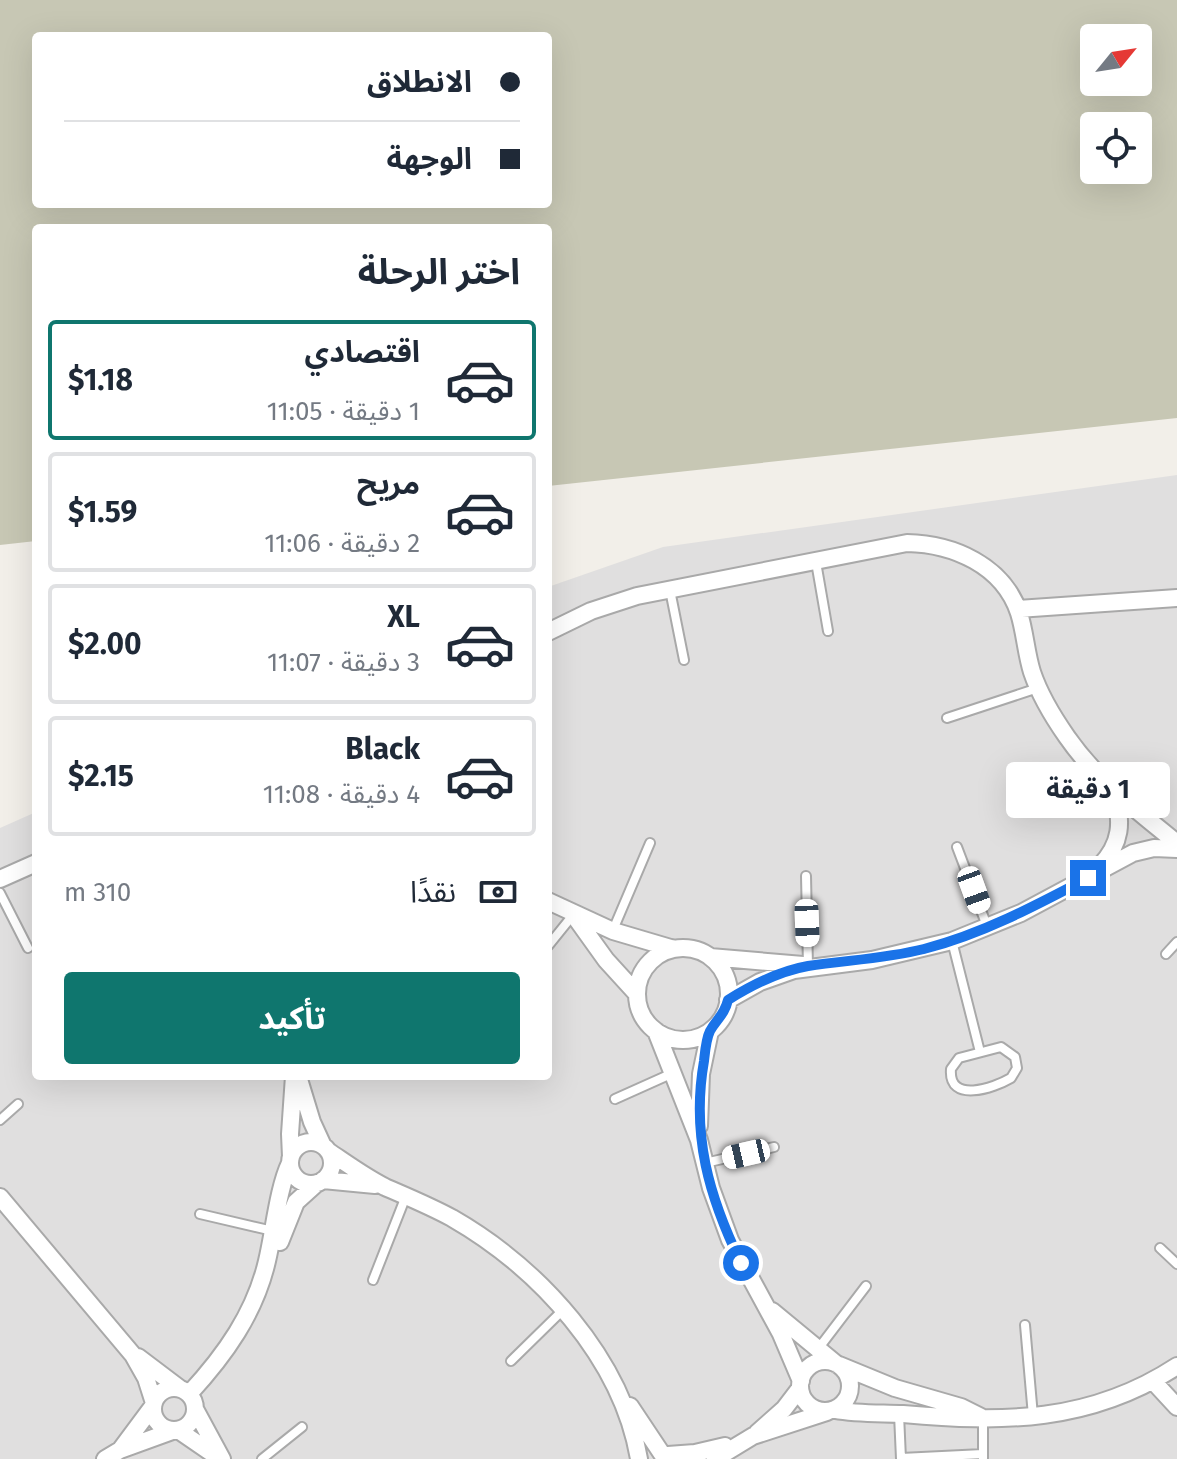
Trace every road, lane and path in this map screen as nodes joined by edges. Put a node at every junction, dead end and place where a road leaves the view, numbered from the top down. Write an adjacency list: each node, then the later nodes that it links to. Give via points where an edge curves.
1 (816, 562): 2 (street); 4 (street, via 907,543 948,548 985,567); 6 (lane)
2 (670, 590): 5 (street, via 614,603); 7 (lane)
3 (1177, 598): 4 (street)
4 (1018, 609): 8 (street)
5 (552, 630)
6 (828, 631)
7 (684, 660)
8 (1038, 688): 9 (lane); 10 (street, via 1067,738)
9 (947, 718)
10 (1115, 793): 12 (street); 16 (street, via 1118,839)
11 (650, 843): 22 (lane)
12 (1177, 846): 16 (street, via 1133,853)
13 (957, 847): 21 (lane)
14 (32, 865): 17 (street)
15 (806, 876): 30 (lane)
16 (1088, 878): 21 (street)
17 (0, 879)
18 (0, 893): 26 (lane)
19 (552, 903): 20 (street)
20 (573, 914): 22 (street); 23 (lane); 31 (street)
21 (988, 927): 24 (street)
22 (613, 931): 27 (street)
23 (552, 941)
24 (952, 941): 30 (street, via 872,960); 35 (lane)
25 (1177, 942): 28 (lane)
26 (28, 948)
27 (674, 949): 29 (street); 31 (street, via 645,968)
28 (1166, 954)
29 (710, 957): 30 (street); 32 (street, via 723,972)
30 (808, 966): 32 (street)
31 (637, 994): 33 (street, via 644,1017)
32 (728, 1000): 34 (street)
33 (656, 1031): 34 (street, via 683,1040); 36 (street)
34 (710, 1031): 42 (street, via 699,1095)
35 (980, 1052): 35 (lane, via 1007,1049 1017,1062 1015,1073 1006,1081 963,1091 953,1082 951,1069 959,1058)
36 (674, 1072): 39 (lane); 42 (street)
37 (296, 1080): 45 (street)
38 (297, 1080): 44 (street)
39 (615, 1099)
40 (18, 1104): 41 (lane)
41 (0, 1120)
42 (699, 1140): 46 (street)
43 (774, 1147): 46 (lane)
44 (326, 1148): 45 (street, via 304,1143); 47 (street, via 331,1170); 48 (street)
45 (290, 1160): 47 (street, via 298,1180); 52 (street)
46 (705, 1163): 58 (street, via 730,1240)
47 (320, 1182): 48 (street); 55 (street, via 296,1202)
48 (384, 1186): 49 (street)
49 (407, 1195): 56 (lane); 59 (street, via 491,1244)
50 (0, 1197): 62 (street)
51 (200, 1214): 52 (lane)
52 (274, 1231): 55 (street)
53 (1160, 1248): 54 (lane)
54 (1177, 1264)
55 (265, 1268): 69 (street, via 233,1341)
56 (373, 1280)
57 (866, 1286): 61 (lane)
58 (765, 1306): 61 (street); 67 (street)
59 (563, 1310): 63 (lane); 68 (street)
60 (1025, 1325): 74 (lane)
61 (818, 1349): 64 (street)
62 (133, 1355): 69 (street); 70 (street)
63 (511, 1361)
64 (837, 1364): 67 (street, via 814,1364); 72 (street, via 850,1385 847,1400); 75 (street)
65 (1177, 1366): 66 (street)
66 (1153, 1381): 71 (street); 74 (street, via 1081,1410)
67 (800, 1385): 72 (street, via 812,1408); 78 (street, via 784,1409)
68 (618, 1393): 81 (street); 84 (street)
69 (188, 1397): 70 (street, via 166,1389); 77 (street, via 190,1423); 82 (street)
70 (154, 1404): 77 (street, via 161,1426); 79 (street)
71 (1177, 1407)
72 (831, 1410): 73 (street); 78 (street)
73 (899, 1414): 75 (street); 86 (lane)
74 (1033, 1417): 75 (street)
75 (983, 1418): 80 (lane)
76 (302, 1427): 83 (lane)
77 (176, 1430): 79 (street); 82 (street)
78 (746, 1440): 81 (street); 85 (street)
79 (112, 1455)
80 (983, 1456): 86 (lane)
81 (663, 1457)
82 (221, 1459)
83 (262, 1459)
84 (639, 1459)
85 (715, 1459)
86 (901, 1459)

